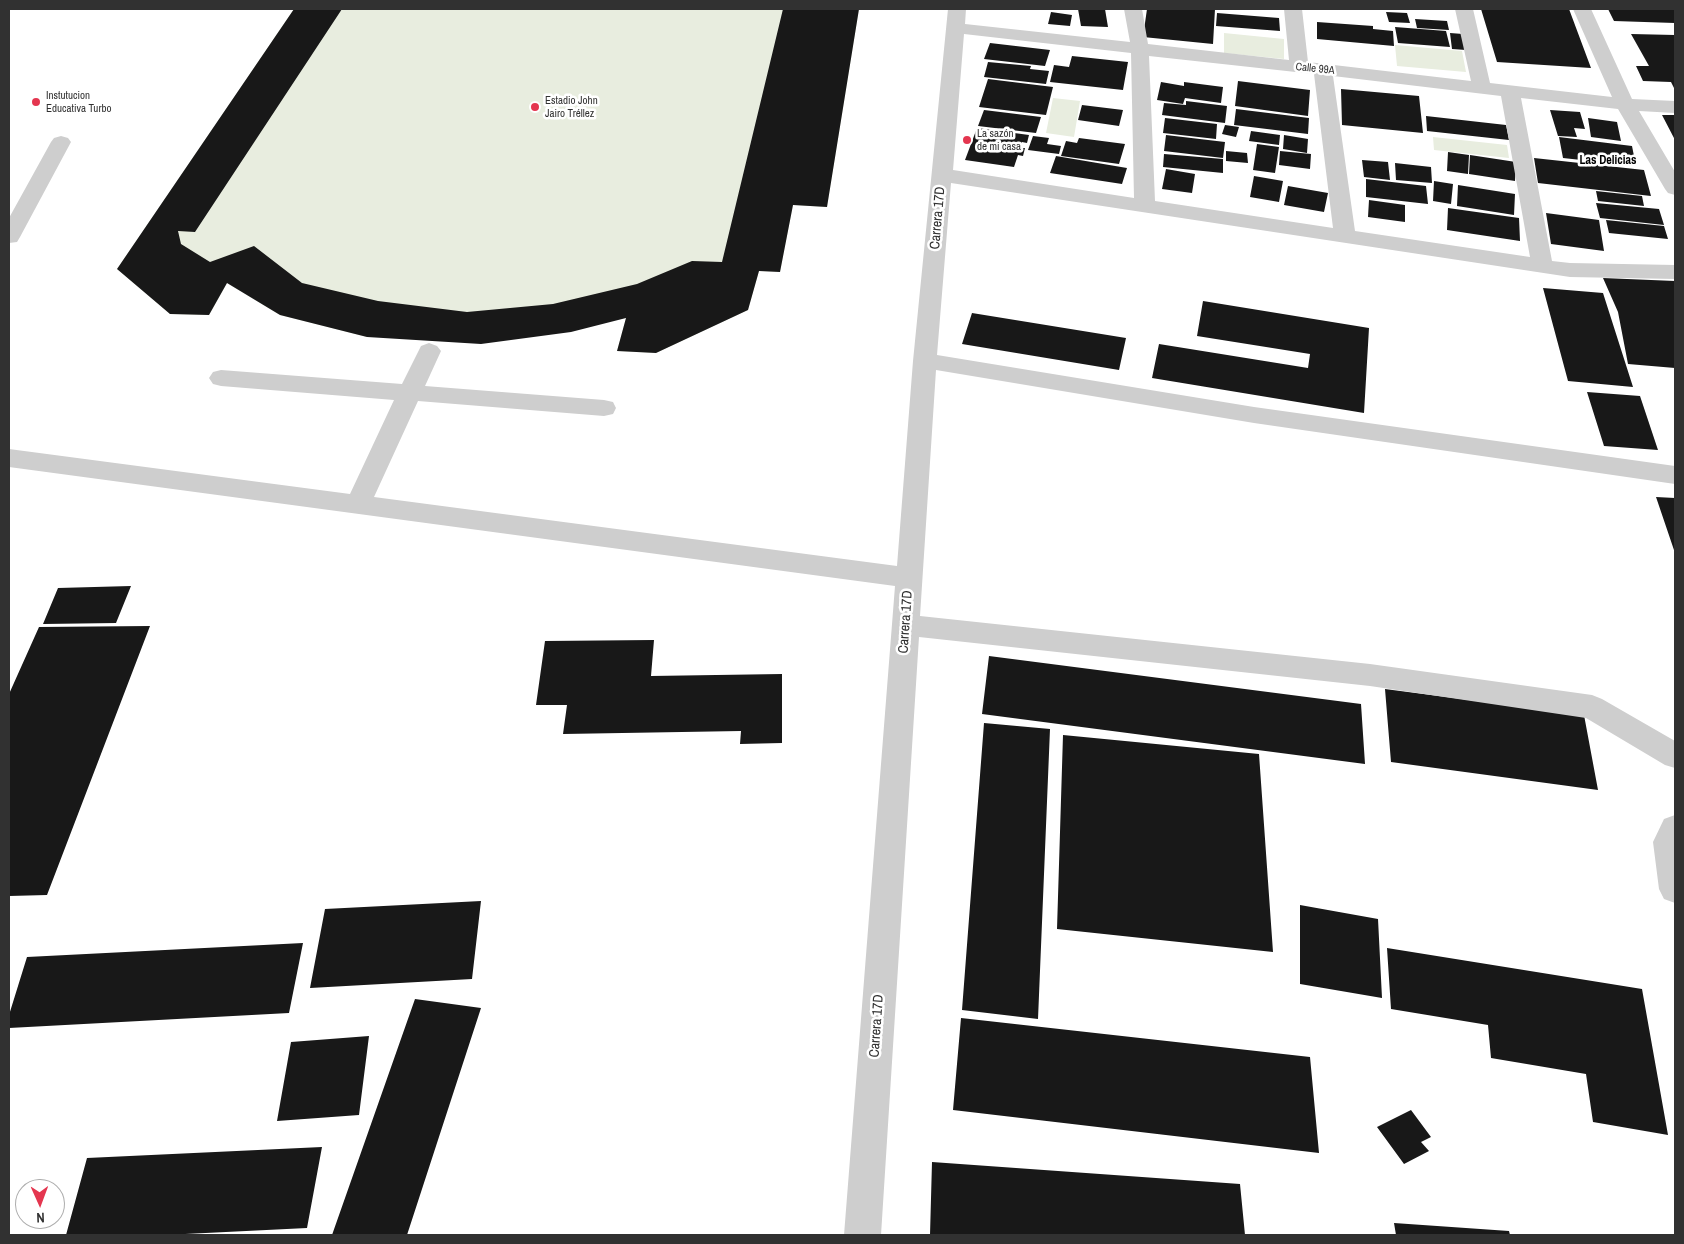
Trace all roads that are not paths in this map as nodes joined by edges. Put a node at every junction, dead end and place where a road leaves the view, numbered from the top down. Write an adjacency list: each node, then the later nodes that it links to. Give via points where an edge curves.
1 (1133, 9): 6 (street)
2 (1293, 9): 7 (street)
3 (1464, 9): 9 (street)
4 (1582, 9): 11 (street)
5 (956, 18): 6 (street, Calle 99A); 14 (street, Carrera 17D)
6 (1140, 49): 7 (street, Calle 99A); 16 (street)
7 (1299, 67): 8 (street, Calle 99A)
8 (1323, 70): 9 (street, Calle 99A); 17 (street)
9 (1482, 88): 10 (street, Calle 99A)
10 (1510, 91): 11 (street, Calle 99A); 19 (street)
11 (1625, 104): 12 (street, Calle 99A); 15 (street)
12 (1675, 107)
13 (61, 142): 18 (street)
14 (942, 175): 16 (street); 22 (street, Carrera 17D)
15 (1675, 186)
16 (1145, 206): 17 (street)
17 (1344, 236): 19 (street)
18 (9, 237)
19 (1542, 266): 20 (street, via 1570,270)
20 (1675, 272)
21 (429, 351): 24 (street)
22 (924, 361): 27 (street, via 1254,415); 29 (street, Carrera 17D)
23 (221, 378): 24 (street)
24 (410, 393): 25 (street); 28 (street)
25 (604, 408)
26 (9, 458): 28 (street)
27 (1675, 475)
28 (358, 504): 29 (street)
29 (910, 578): 30 (street, Carrera 17D)
30 (906, 625): 31 (street, via 1370,675 1592,707); 34 (street, Carrera 17D)
31 (1675, 756)
32 (1675, 828): 33 (street, via 1668,842)
33 (1675, 889)
34 (862, 1235)

